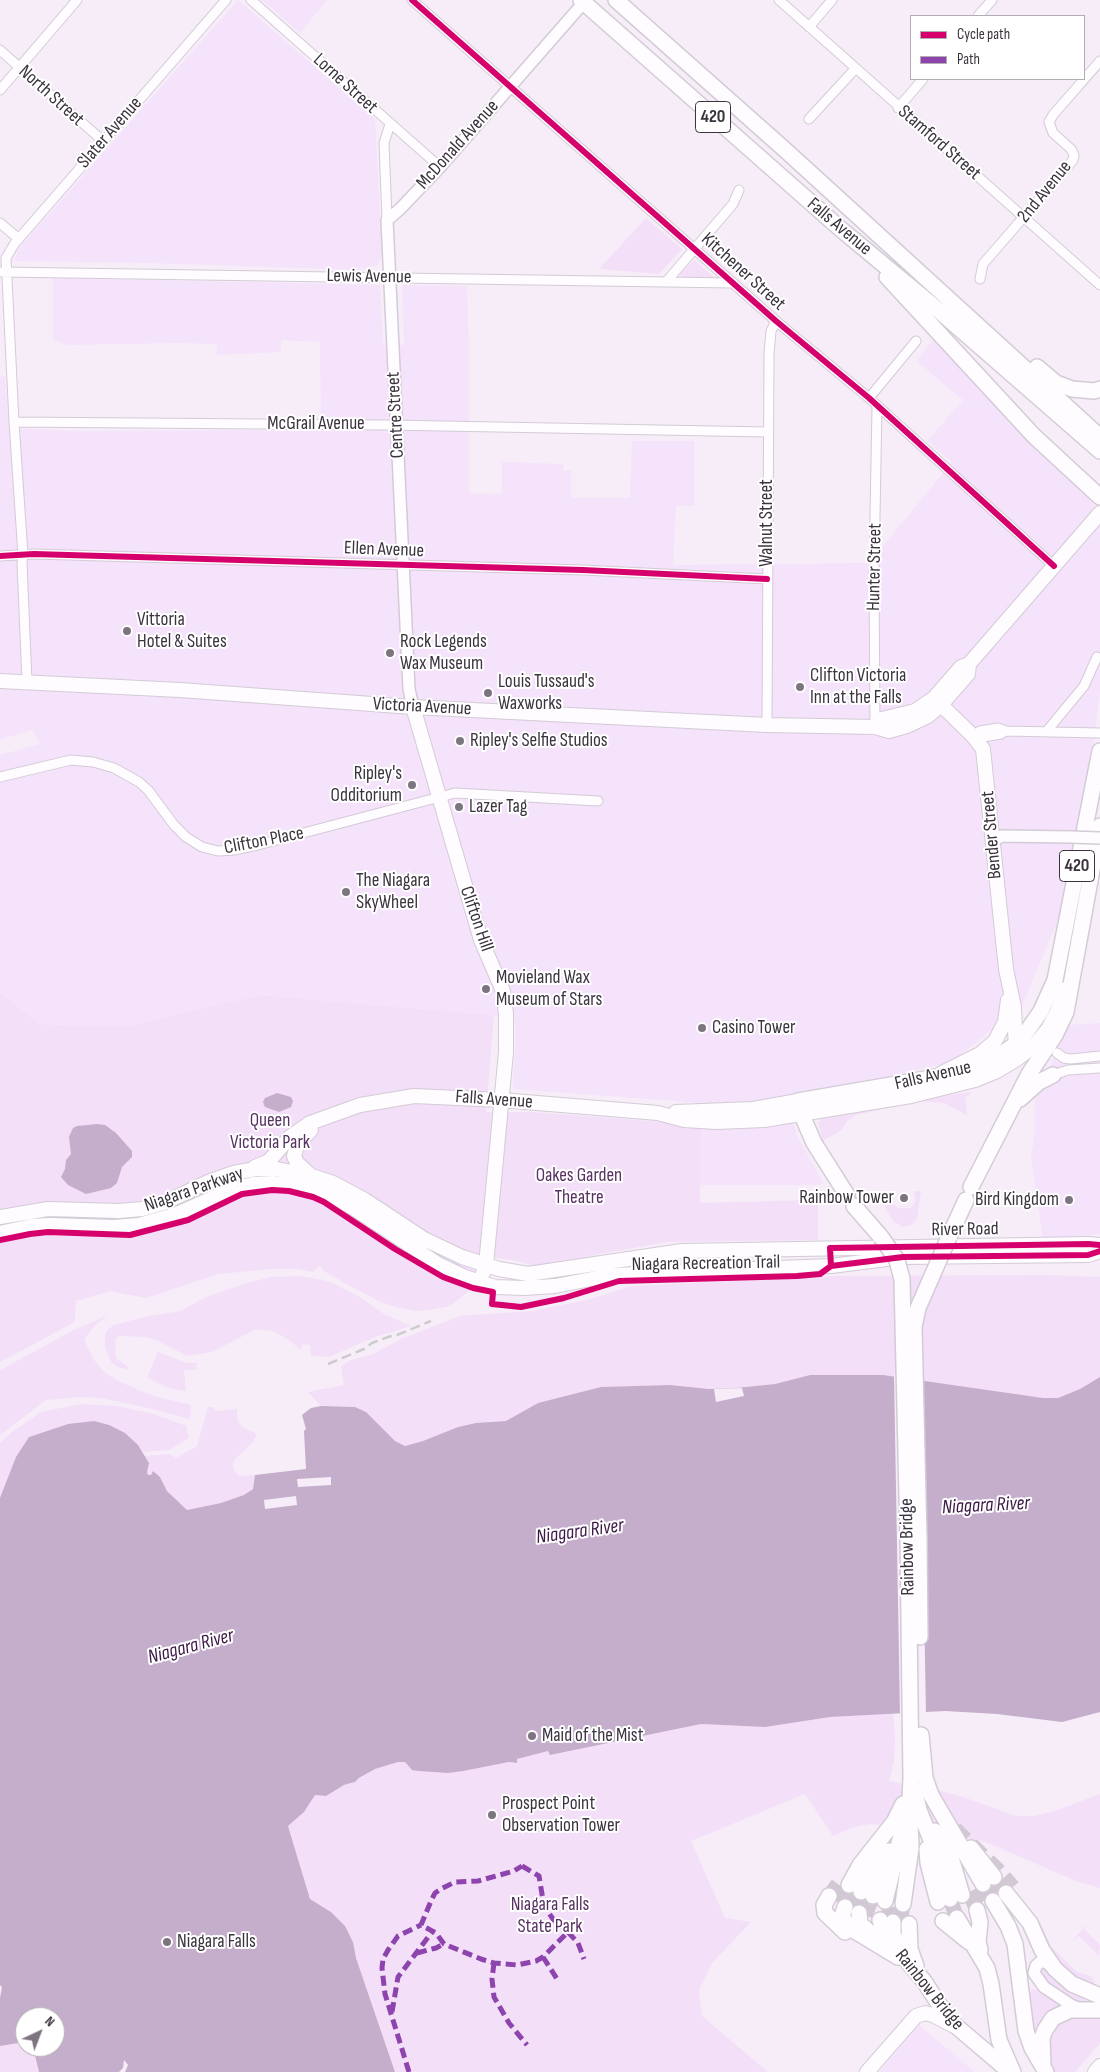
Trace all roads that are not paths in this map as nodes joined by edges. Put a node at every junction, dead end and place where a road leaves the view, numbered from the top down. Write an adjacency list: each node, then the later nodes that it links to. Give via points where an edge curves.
1 (77, 0): 14 (street)
2 (226, 0): 24 (street, Slater Avenue)
3 (250, 0): 23 (street, Lorne Street)
4 (412, 0): 19 (street, Kitchener Street)
5 (616, 0): 39 (highway, Falls Avenue / 420)
6 (779, 0): 11 (street, Stamford Street)
7 (832, 0): 11 (street)
8 (992, 0): 10 (street)
9 (584, 1): 19 (street, McDonald Avenue); 30 (highway, Falls Avenue / 420)
10 (979, 15)
11 (809, 26): 15 (street, Stamford Street)
12 (0, 50): 14 (street, North Street)
13 (1100, 61): 16 (street, 2nd Avenue)
14 (19, 67): 20 (street); 24 (street, North Street)
15 (855, 69): 21 (street, Stamford Street); 22 (street)
16 (1085, 78)
17 (922, 80): 21 (street)
18 (1083, 80): 27 (street, 2nd Avenue, via 1049,122 1053,134 1074,155 1069,166)
19 (511, 86): 25 (street, McDonald Avenue); 32 (street, Kitchener Street)
20 (0, 90)
21 (898, 108): 27 (street, Stamford Street)
22 (809, 119)
23 (390, 124): 25 (street, Lorne Street); 28 (street, Centre Street, via 384,143)
24 (103, 142): 31 (street, Slater Avenue)
25 (440, 167): 28 (street, McDonald Avenue)
26 (739, 190): 32 (street, via 732,204)
27 (1024, 218): 35 (street, 2nd Avenue, via 984,264); 38 (street, Stamford Street)
28 (387, 220): 34 (street, Centre Street)
29 (0, 223): 31 (street)
30 (843, 231): 49 (highway, Falls Avenue / 420); 50 (highway, via 1034,436)
31 (19, 239): 33 (street, Slater Avenue, via 6,258)
32 (694, 248): 36 (street); 37 (street, Kitchener Street)
33 (3, 272): 34 (street, Lewis Avenue); 45 (street)
34 (390, 277): 36 (street, Lewis Avenue); 46 (street, Centre Street)
35 (980, 278)
36 (666, 282): 37 (street, Lewis Avenue)
37 (733, 283): 40 (street, Kitchener Street)
38 (1100, 285)
39 (933, 287): 42 (highway, via 969,309 1056,383 1072,389); 48 (highway, Falls Avenue / 420)
40 (776, 322): 43 (street, Kitchener Street); 47 (street, Walnut Street, via 771,330 769,354)
41 (916, 342): 43 (street)
42 (1100, 389)
43 (868, 398): 44 (street, Kitchener Street)
44 (877, 407): 55 (street, Kitchener Street); 63 (street, Hunter Street)
45 (14, 422): 46 (street, McGrail Avenue); 52 (street)
46 (396, 425): 47 (street, McGrail Avenue); 54 (street, Centre Street)
47 (768, 432): 56 (street, Walnut Street)
48 (1100, 437)
49 (1100, 451)
50 (1100, 497)
51 (1100, 513): 55 (main road, Victoria Avenue)
52 (23, 555): 53 (street, Ellen Avenue); 54 (street, Ellen Avenue); 59 (street)
53 (0, 556)
54 (402, 566): 56 (street, Ellen Avenue); 61 (street, Centre Street, via 408,689)
55 (1054, 566): 60 (main road, Victoria Avenue, via 969,664 968,674)
56 (767, 579): 62 (street, Walnut Street)
57 (1097, 657): 64 (street, via 1084,686)
58 (0, 681): 59 (main road, Victoria Avenue)
59 (27, 682): 61 (main road, Victoria Avenue)
60 (937, 702): 63 (main road, Victoria Avenue, via 928,716 907,726 889,730); 66 (main road, Bender Street)
61 (413, 707): 62 (main road, Victoria Avenue); 69 (main road, Clifton Hill)
62 (767, 725): 63 (main road, Victoria Avenue)
63 (874, 727)
64 (1046, 732): 65 (street); 66 (street, via 992,728)
65 (1098, 733)
66 (974, 736): 73 (main road, Bender Street, via 983,749)
67 (1100, 751): 77 (highway, Falls Avenue / 420, via 1054,980 1047,1001)
68 (0, 778): 69 (street, Clifton Place, via 71,760 114,768 140,782 186,837 218,851 258,845)
69 (437, 796): 70 (street, Clifton Place, via 455,793); 83 (main road, Clifton Hill, via 481,940 503,991 507,1029)
70 (598, 800)
71 (1100, 826): 74 (highway, Falls Avenue / 420)
72 (1100, 838): 73 (street, bridge, via 1002,836)
73 (992, 841): 75 (main road, Bender Street)
74 (1074, 960): 76 (highway, via 1067,1007); 77 (main road, Falls Avenue, via 1053,1022 1034,1046)
75 (1009, 991): 77 (main road, Bender Street, via 1014,1007); 82 (main road, Bender Street, via 1005,1022 995,1041 980,1054)
76 (1055, 1035): 78 (highway); 85 (highway, via 1032,1068)
77 (1016, 1052): 82 (highway, Falls Avenue / 420); 84 (main road, Falls Avenue / 420, via 980,1078 911,1096)
78 (1057, 1053): 79 (street, via 1067,1059)
79 (1100, 1056)
80 (1100, 1068): 81 (street, via 1068,1070)
81 (1053, 1075): 85 (highway, via 1032,1087)
82 (931, 1078): 84 (highway, Falls Avenue / 420)
83 (501, 1100): 84 (main road, Falls Avenue, via 658,1113); 86 (main road, Falls Avenue, via 414,1096 366,1103); 93 (main road, Clifton Hill)
84 (800, 1107): 95 (highway, Rainbow Bridge, bridge, via 814,1143 850,1200 897,1260 902,1279)
85 (1008, 1114): 96 (highway, Rainbow Bridge, bridge, via 949,1237 918,1308 914,1327 921,1752 925,1778 940,1810)
86 (332, 1115): 87 (main road, Falls Avenue, via 296,1132 264,1164); 88 (main road, Falls Avenue, via 302,1137 295,1149 297,1162)
87 (233, 1173): 88 (main road, Niagara Parkway, via 277,1169); 89 (main road, Niagara Parkway, via 166,1202 142,1208 119,1211 48,1209)
88 (312, 1176): 93 (main road, Niagara Parkway, via 366,1200 424,1239)
89 (0, 1217)
90 (0, 1233): 94 (main road, Niagara Parkway, via 32,1226 139,1225 177,1214 236,1188 284,1184 330,1196 438,1264)
91 (1100, 1245): 93 (main road, River Road, via 682,1251 528,1274)
92 (1100, 1250): 94 (main road, River Road, via 1088,1255 903,1258 831,1266 620,1274 524,1288 495,1287)
93 (486, 1265): 94 (main road, Clifton Hill)
94 (480, 1282)
95 (908, 1804): 96 (highway, Rainbow Bridge); 96 (highway); 96 (highway); 96 (highway); 96 (highway, via 929,1822)
96 (924, 1847): 96 (highway, via 971,1889); 97 (highway, Rainbow Bridge); 97 (highway); 97 (highway, via 912,1872); 97 (highway, via 871,1864)
97 (876, 1896)
98 (982, 1905): 100 (highway); 100 (highway, via 1020,1904); 101 (highway); 101 (highway); 106 (highway, via 1003,1911 1018,1966)
99 (869, 1914): 102 (highway, Rainbow Bridge); 102 (highway, via 872,1924); 102 (highway, via 910,1949); 102 (highway, via 842,1917 853,1931); 102 (highway, via 824,1905 825,1913 845,1932)
100 (1027, 1920): 103 (highway)
101 (977, 1950): 113 (highway, via 991,1984 999,2040)
102 (898, 1954): 109 (highway, Rainbow Bridge)
103 (1055, 1970): 104 (street, via 1044,1962 1036,1966 1034,1973); 105 (highway, via 1072,1984)
104 (1044, 1987): 106 (street, via 1038,1984 1030,1986); 107 (street)
105 (1100, 1996)
106 (1021, 2000): 111 (highway, via 1028,2036)
107 (1081, 2009): 108 (highway); 111 (highway, via 1064,2011 1048,2024 1042,2038)
108 (1100, 2010)
109 (960, 2031): 112 (main road, via 941,2018 925,2013 914,2017); 113 (highway, Rainbow Bridge)
110 (1100, 2066): 114 (main road)
111 (1044, 2070)
112 (867, 2072)
113 (1012, 2072)
114 (1095, 2072)

